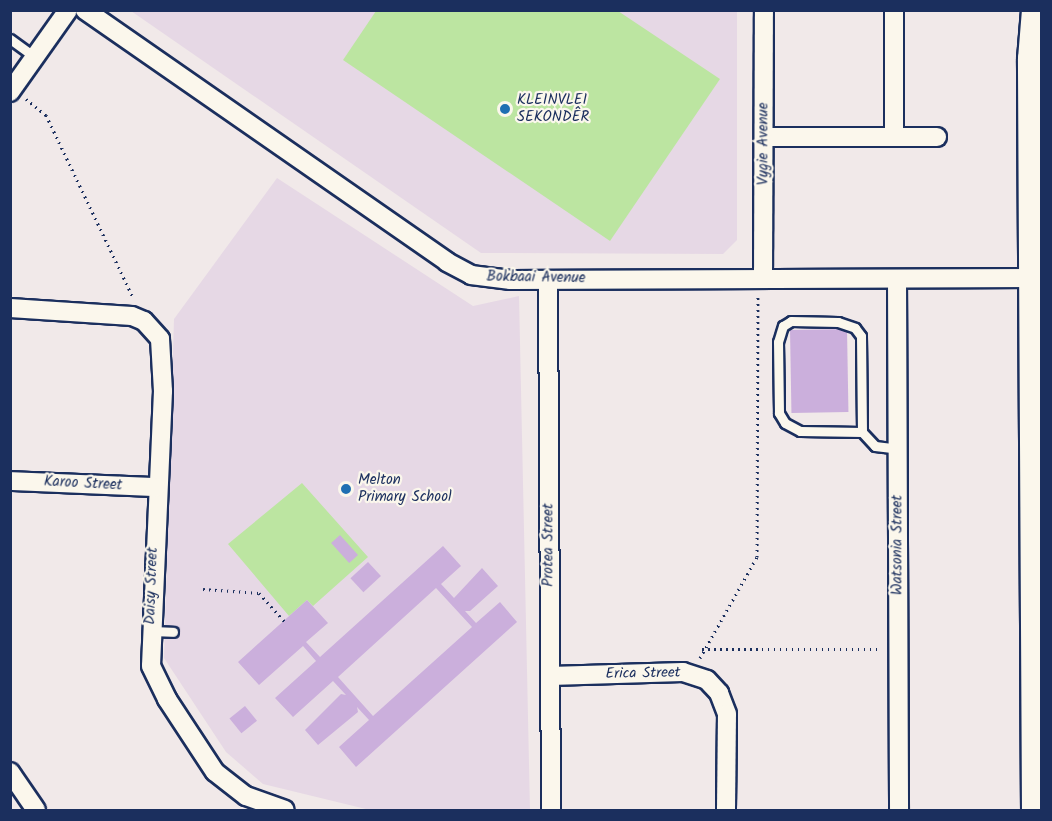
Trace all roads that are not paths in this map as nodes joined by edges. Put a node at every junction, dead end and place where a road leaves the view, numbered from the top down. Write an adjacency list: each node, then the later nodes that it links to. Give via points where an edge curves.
1 (68, 10): 7 (street)
2 (85, 10): 15 (street, Bokbaai Avenue, via 447,262 491,280)
3 (764, 10): 10 (street, Vygie Avenue)
4 (894, 10): 9 (street)
5 (1035, 10): 13 (street, via 1031,59)
6 (10, 39): 7 (lane)
7 (35, 57): 8 (street)
8 (12, 90)
9 (894, 135): 10 (street); 11 (street)
10 (764, 137): 12 (street, Vygie Avenue)
11 (938, 137)
12 (760, 277): 14 (street, Bokbaai Avenue); 15 (street, Bokbaai Avenue)
13 (1033, 278): 14 (street, Bokbaai Avenue); 25 (street)
14 (897, 279): 18 (street, Watsonia Street)
15 (548, 280): 23 (street, Protea Street)
16 (10, 308): 20 (street, Daisy Street, via 138,318 160,339 164,356)
17 (862, 432): 17 (lane, via 800,431 785,423 779,413 778,342 783,326 791,321 838,322 855,328 861,336); 18 (lane, via 874,446)
18 (898, 449): 30 (street, Watsonia Street)
19 (10, 481): 20 (street, Karoo Street)
20 (156, 487): 21 (street, Daisy Street)
21 (150, 631): 22 (lane); 27 (street, Daisy Street, via 151,666 156,681 215,772 246,796)
22 (173, 632)
23 (550, 676): 28 (street, Protea Street); 29 (street, Erica Street, via 683,672 696,675 719,693 727,714)
24 (10, 772): 26 (street)
25 (1038, 772): 31 (street)
26 (36, 810)
27 (285, 810)
28 (551, 810)
29 (726, 810)
30 (899, 810)
31 (1035, 810)

